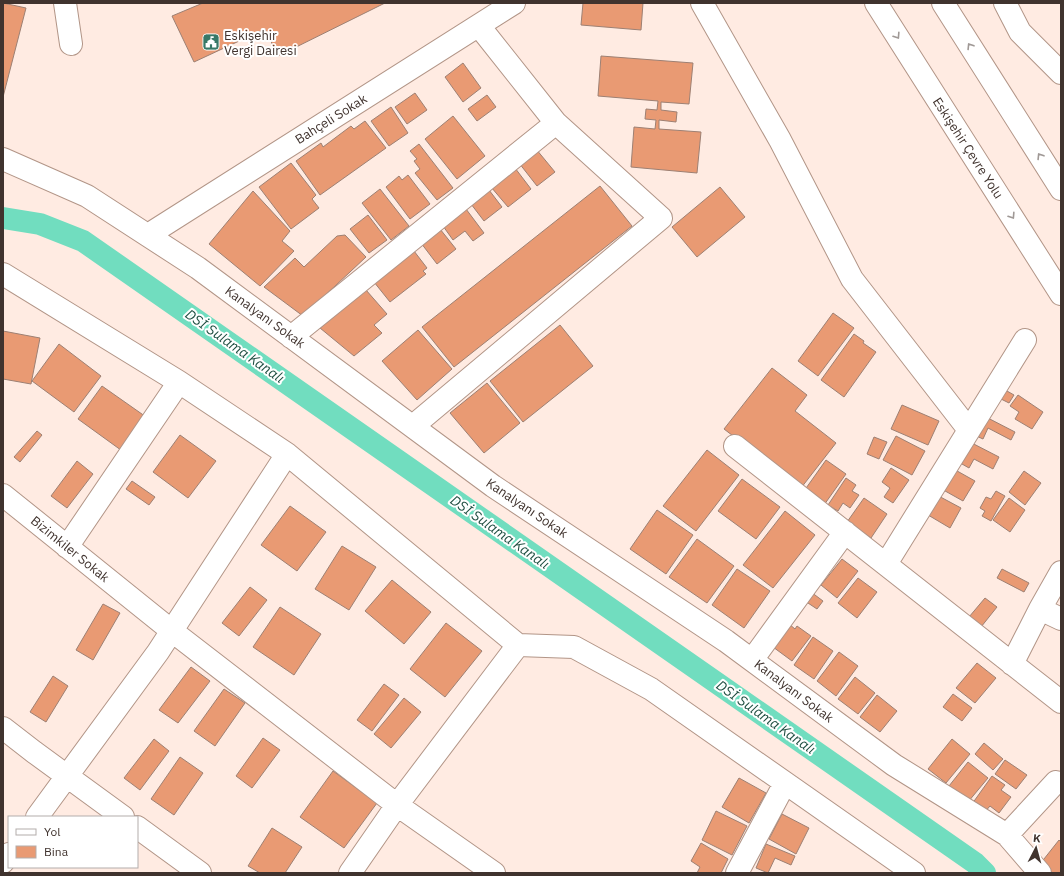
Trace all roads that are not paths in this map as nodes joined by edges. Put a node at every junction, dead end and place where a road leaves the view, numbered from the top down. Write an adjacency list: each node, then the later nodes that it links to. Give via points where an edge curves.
1 (65, 3): 8 (main road)
2 (514, 3): 7 (main road, Bahçeli Sokak)
3 (702, 3): 20 (main road, via 780,140 852,279)
4 (876, 3): 15 (main road, Eskişehir Çevre Yolu, one-way to 15)
5 (943, 3): 12 (main road, one-way to 5)
6 (1006, 3): 9 (main road, via 1020,32)
7 (479, 26): 10 (main road); 13 (main road, Bahçeli Sokak)
8 (71, 44)
9 (1061, 72)
10 (556, 123): 16 (main road); 19 (main road, via 661,218)
11 (3, 159): 13 (main road, Kanalyanı Sokak, via 87,196)
12 (1061, 189)
13 (148, 235): 16 (main road, Kanalyanı Sokak, via 198,268)
14 (3, 274): 18 (main road)
15 (1061, 294)
16 (291, 337): 19 (main road, Kanalyanı Sokak)
17 (1025, 340): 20 (main road)
18 (180, 382): 22 (main road); 25 (main road)
19 (413, 426): 32 (main road, Kanalyanı Sokak, via 493,486)
20 (968, 430): 26 (main road)
21 (735, 446): 24 (main road)
22 (287, 454): 30 (main road); 31 (main road)
23 (3, 495): 25 (main road, Bizimkiler Sokak)
24 (845, 532): 26 (main road); 32 (main road)
25 (68, 547): 30 (main road, Bizimkiler Sokak)
26 (886, 564): 33 (main road)
27 (1061, 572): 28 (main road)
28 (1040, 609): 29 (main road); 33 (main road)
29 (1061, 619)
30 (172, 631): 36 (main road); 39 (main road, Bizimkiler Sokak)
31 (518, 645): 38 (main road, via 574,647 651,689); 39 (main road)
32 (752, 660): 43 (main road, Kanalyanı Sokak, via 894,765)
33 (1012, 664): 34 (main road)
34 (1061, 702)
35 (3, 728): 36 (main road)
36 (68, 776): 40 (main road); 41 (main road)
37 (1059, 781): 43 (main road)
38 (785, 783): 47 (main road); 48 (main road)
39 (397, 805): 45 (main road); 46 (main road, Bizimkiler Sokak)
40 (38, 816)
41 (122, 816)
42 (138, 828): 44 (main road)
43 (1007, 836): 49 (main road, Kanalyanı Sokak)
44 (200, 873)
45 (350, 873)
46 (494, 873)
47 (737, 873)
48 (914, 873)
49 (1040, 873)

